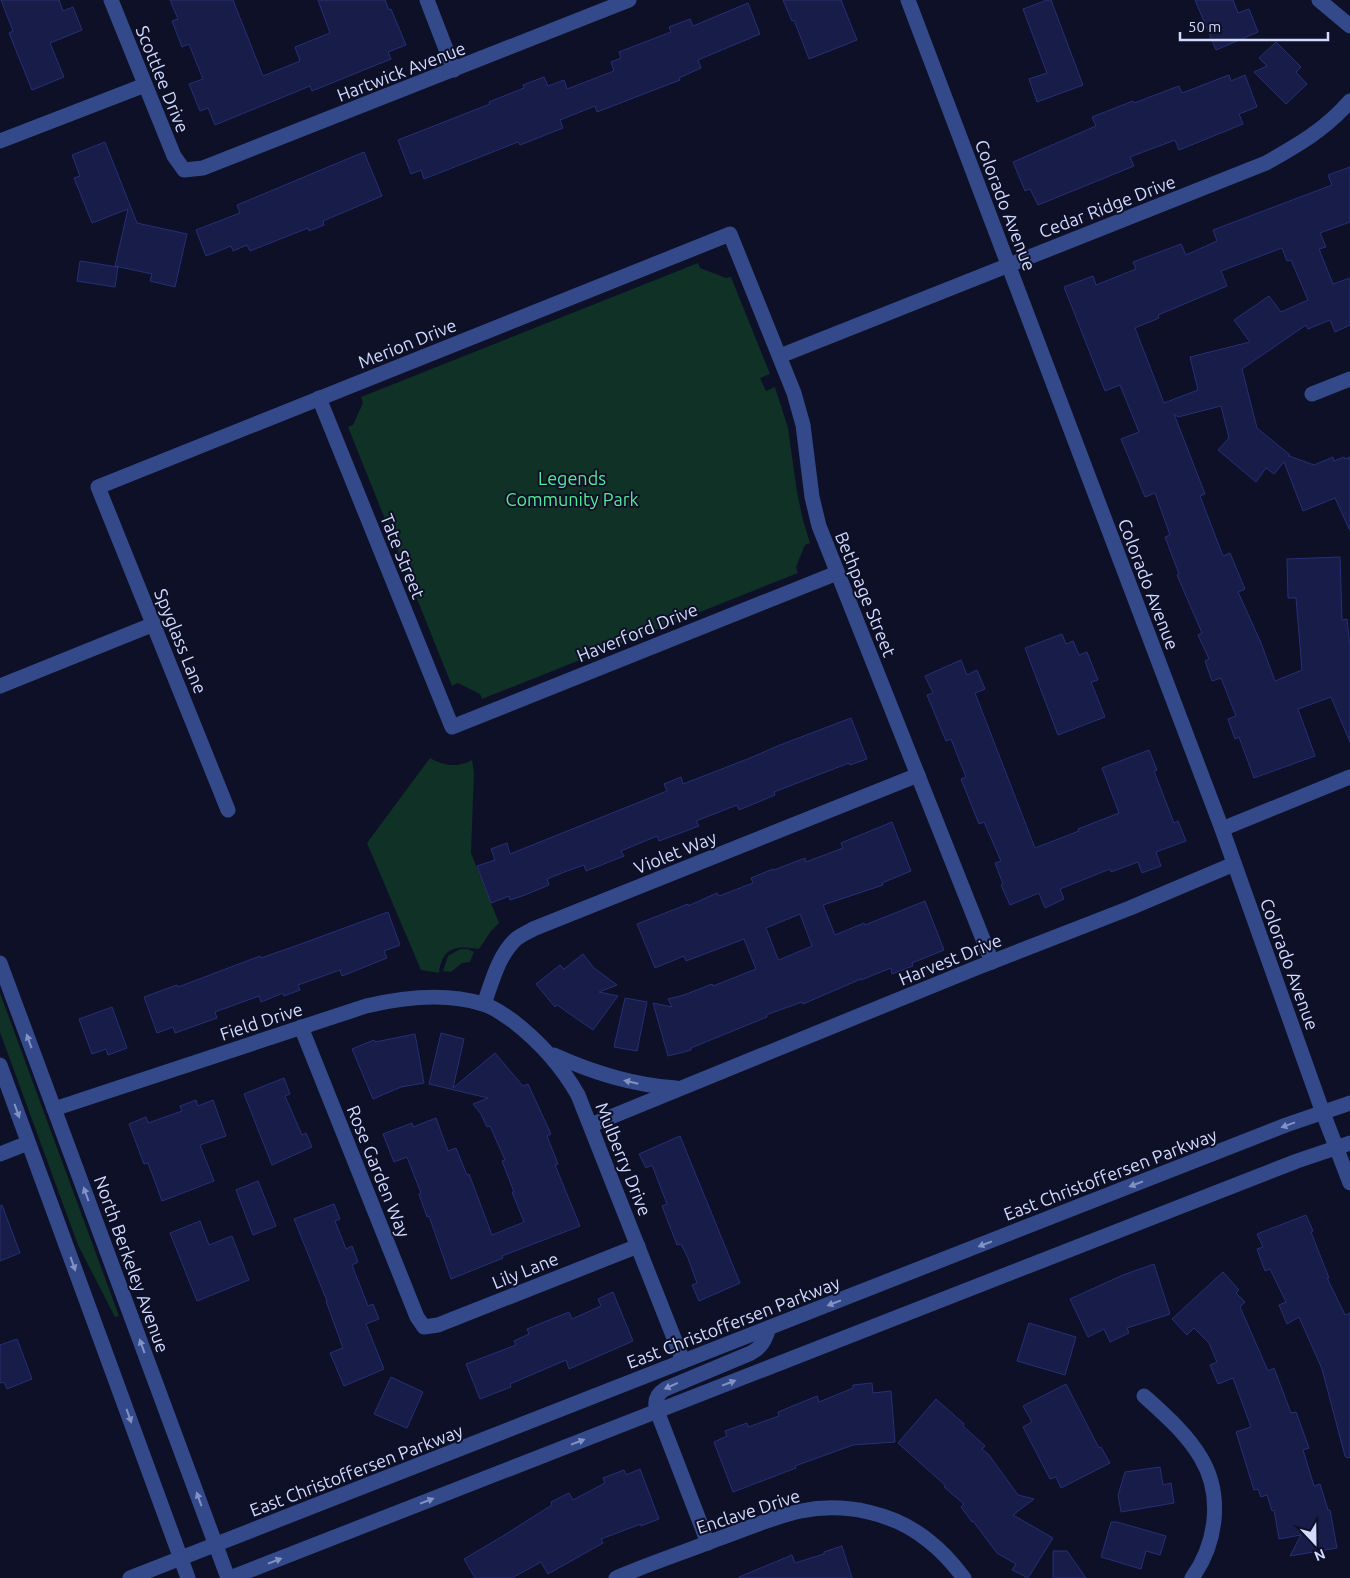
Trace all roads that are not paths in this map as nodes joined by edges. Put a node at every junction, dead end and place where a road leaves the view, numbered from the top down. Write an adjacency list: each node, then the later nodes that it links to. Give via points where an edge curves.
1 (111, 0): 8 (street, Scottlee Drive)
2 (427, 0): 7 (street)
3 (629, 0): 7 (street, Hartwick Avenue)
4 (908, 0): 13 (street, Colorado Avenue)
5 (1318, 0): 6 (street)
6 (1350, 26)
7 (454, 70): 11 (street, Hartwick Avenue, via 203,168)
8 (145, 85): 10 (street); 11 (street, Scottlee Drive, via 174,156)
9 (1350, 101): 13 (street, Cedar Ridge Drive, via 1321,130 1266,163)
10 (0, 142)
11 (184, 170)
12 (730, 234): 14 (street, Bethpage Street); 17 (street, Merion Drive)
13 (1009, 264): 14 (street, Cedar Ridge Drive); 26 (street, Colorado Avenue)
14 (780, 356): 19 (street, Bethpage Street, via 803,425 817,519)
15 (1350, 378): 16 (street)
16 (1312, 394)
17 (319, 398): 18 (street, Merion Drive); 22 (street, Tate Street)
18 (98, 487): 20 (street, Spyglass Lane)
19 (837, 573): 22 (street, Haverford Drive); 23 (street, Bethpage Street)
20 (154, 624): 21 (street); 25 (street, Spyglass Lane)
21 (0, 686)
22 (452, 727)
23 (918, 775): 28 (street, Bethpage Street); 30 (street, Violet Way, via 534,929 517,938 507,949)
24 (1350, 777): 26 (street)
25 (228, 810)
26 (1222, 829): 27 (street, Colorado Avenue)
27 (1234, 864): 28 (street, Harvest Drive); 37 (street, Colorado Avenue)
28 (992, 962): 34 (street, Harvest Drive)
29 (0, 963): 36 (street, North Berkeley Avenue, one-way to 29)
30 (484, 1004): 31 (street, Field Drive, via 426,996 396,999); 32 (street, Mulberry Drive, via 522,1028)
31 (301, 1027): 36 (street, Field Drive); 44 (street, Rose Garden Way, via 416,1317)
32 (550, 1053): 34 (street, Harvest Drive, one-way to 32, via 616,1079); 38 (street, Mulberry Drive, via 569,1079)
33 (0, 1065): 39 (street, one-way to 39)
34 (680, 1089): 38 (street, Harvest Drive)
35 (1350, 1103): 37 (street, East Christoffersen Parkway)
36 (54, 1109): 50 (street, North Berkeley Avenue, one-way to 36)
37 (1322, 1113): 40 (street, Colorado Avenue); 45 (street, East Christoffersen Parkway, one-way to 45)
38 (591, 1124): 43 (street, Mulberry Drive)
39 (28, 1143): 41 (street); 51 (street, one-way to 51)
40 (1343, 1146): 42 (street, Colorado Avenue); 48 (street, one-way to 40, via 1297,1161)
41 (0, 1154)
42 (1350, 1183)
43 (638, 1246): 44 (street, Lily Lane, via 438,1325); 46 (street, Mulberry Drive)
44 (424, 1327)
45 (769, 1328): 46 (street, East Christoffersen Parkway); 48 (street, one-way to 48, via 762,1345 752,1353 662,1391 656,1401)
46 (683, 1361): 50 (street, East Christoffersen Parkway)
47 (1144, 1396): 57 (street, via 1192,1444 1212,1484 1215,1511 1212,1535)
48 (657, 1411): 49 (street); 54 (street, one-way to 48)
49 (708, 1543): 55 (street, Enclave Drive); 56 (street, Enclave Drive, via 802,1511 860,1510 898,1522 921,1535)
50 (215, 1544): 51 (street, East Christoffersen Parkway); 54 (street, North Berkeley Avenue)
51 (180, 1558): 52 (street, East Christoffersen Parkway); 53 (street)
52 (130, 1578)
53 (188, 1578)
54 (229, 1578)
55 (616, 1578)
56 (964, 1578)
57 (1192, 1578)

